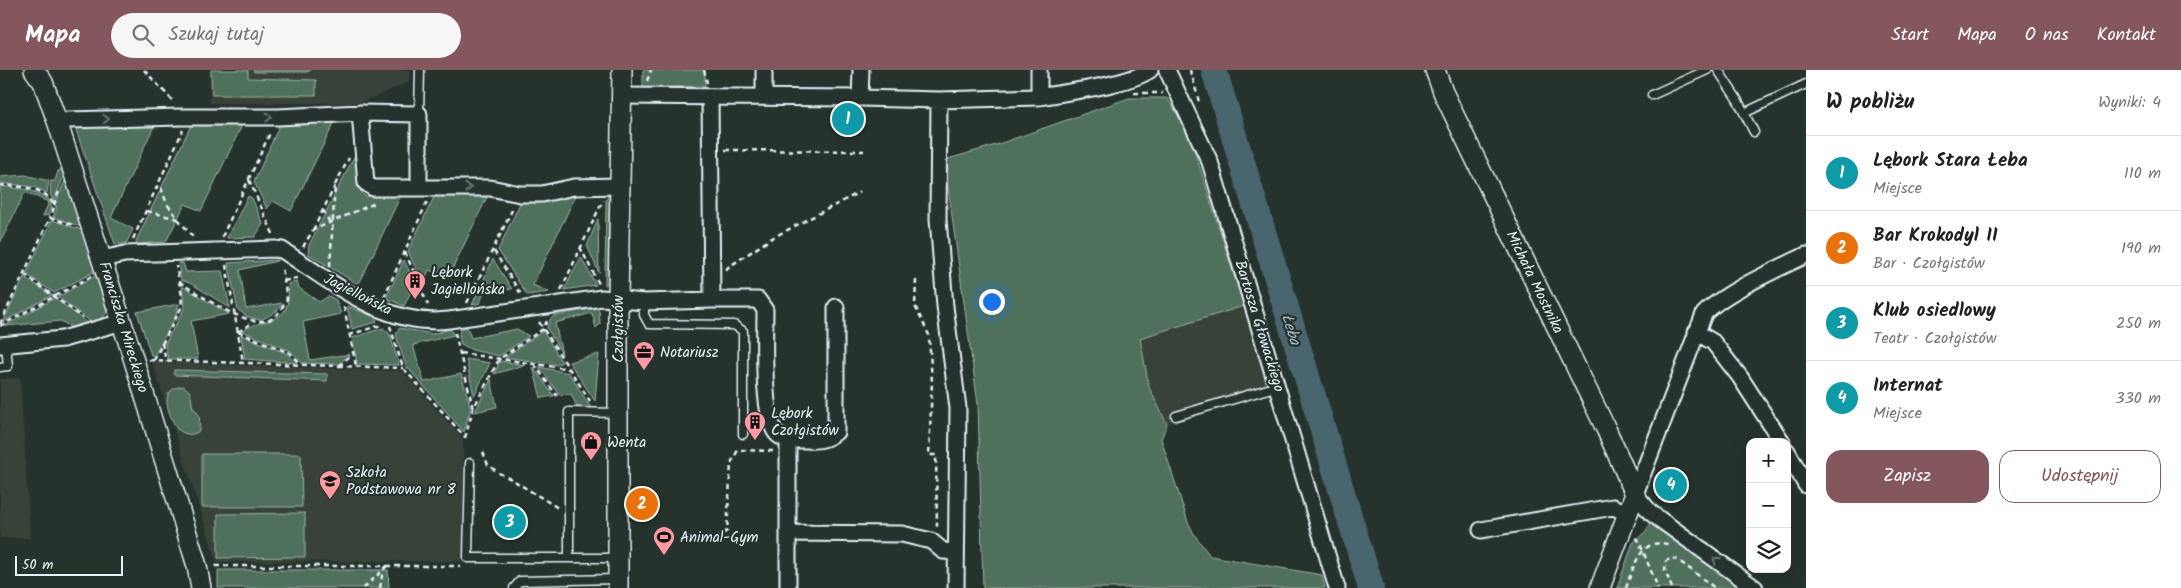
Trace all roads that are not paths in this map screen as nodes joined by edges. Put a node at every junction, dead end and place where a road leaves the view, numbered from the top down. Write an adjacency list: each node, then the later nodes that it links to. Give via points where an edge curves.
1 (34, 70): 23 (street, Franciszka Mireckiego, via 43,82)
2 (420, 70): 22 (lane)
3 (622, 70): 14 (street, Czołgistów)
4 (764, 70): 15 (street)
5 (861, 70): 18 (street)
6 (1039, 70): 17 (street)
7 (1150, 70): 17 (street, via 1092,88)
8 (1167, 70): 37 (street, Bartosza Głowackiego, via 1210,162)
9 (1435, 70): 46 (street, Michała Mostnika)
10 (1707, 70): 13 (lane)
11 (1718, 70): 21 (lane)
12 (1806, 84): 21 (lane)
13 (1652, 95)
14 (622, 96): 16 (street); 26 (street, Czołgistów)
15 (764, 96): 16 (street); 18 (street)
16 (710, 97): 30 (street)
17 (1039, 97): 19 (street)
18 (860, 98): 19 (street)
19 (939, 100): 50 (street, via 938,219 958,408)
20 (360, 113): 22 (street); 23 (street, one-way to 20, via 68,120); 25 (street, via 366,182 373,188)
21 (1744, 113): 24 (lane)
22 (419, 114): 25 (street)
23 (58, 124): 28 (street, Franciszka Mireckiego)
24 (1754, 132)
25 (427, 188): 26 (street, one-way to 26, via 490,188 520,194 542,194 574,187)
26 (613, 190): 29 (street, Czołgistów)
27 (1806, 255): 34 (street, via 1714,304 1704,314)
28 (100, 266): 29 (street, Jagiellońska, via 134,254 282,250 343,290 380,309 426,321 602,298); 33 (street, Franciszka Mireckiego)
29 (618, 299): 31 (street, Jagiellońska); 38 (street, Czołgistów)
30 (712, 300): 31 (street, Jagiellońska); 42 (street, Jagiellońska, via 758,300 765,310 768,419)
31 (644, 302): 40 (lane, via 644,315 649,324 734,325 743,331)
32 (836, 307): 42 (street, via 836,432 826,439)
33 (122, 322): 35 (street, via 63,339); 54 (street, Franciszka Mireckiego)
34 (1696, 332): 41 (street, via 1712,342 1740,377); 46 (street)
35 (3, 345): 36 (lane, via 8,366)
36 (0, 367)
37 (1278, 386): 39 (lane); 58 (street, Bartosza Głowackiego)
38 (618, 413): 51 (lane, via 569,412); 52 (street, Czołgistów)
39 (1176, 416)
40 (743, 434)
41 (1779, 438)
42 (788, 446): 49 (street)
43 (1791, 459): 45 (street)
44 (470, 463): 51 (lane, via 468,558)
45 (1806, 485)
46 (1635, 494): 47 (street); 60 (street, one-way to 46, via 1651,513)
47 (1628, 513): 48 (street, via 1613,507); 59 (street)
48 (1480, 530)
49 (788, 533): 50 (street, via 902,534 931,542 943,551); 56 (street)
50 (956, 552): 57 (street)
51 (570, 558): 52 (lane)
52 (618, 558): 53 (street, Czołgistów)
53 (618, 584): 55 (lane, via 520,581)
54 (201, 588)
55 (514, 588)
56 (788, 588)
57 (956, 588)
58 (1337, 588)
59 (1600, 588)
60 (1756, 588)

